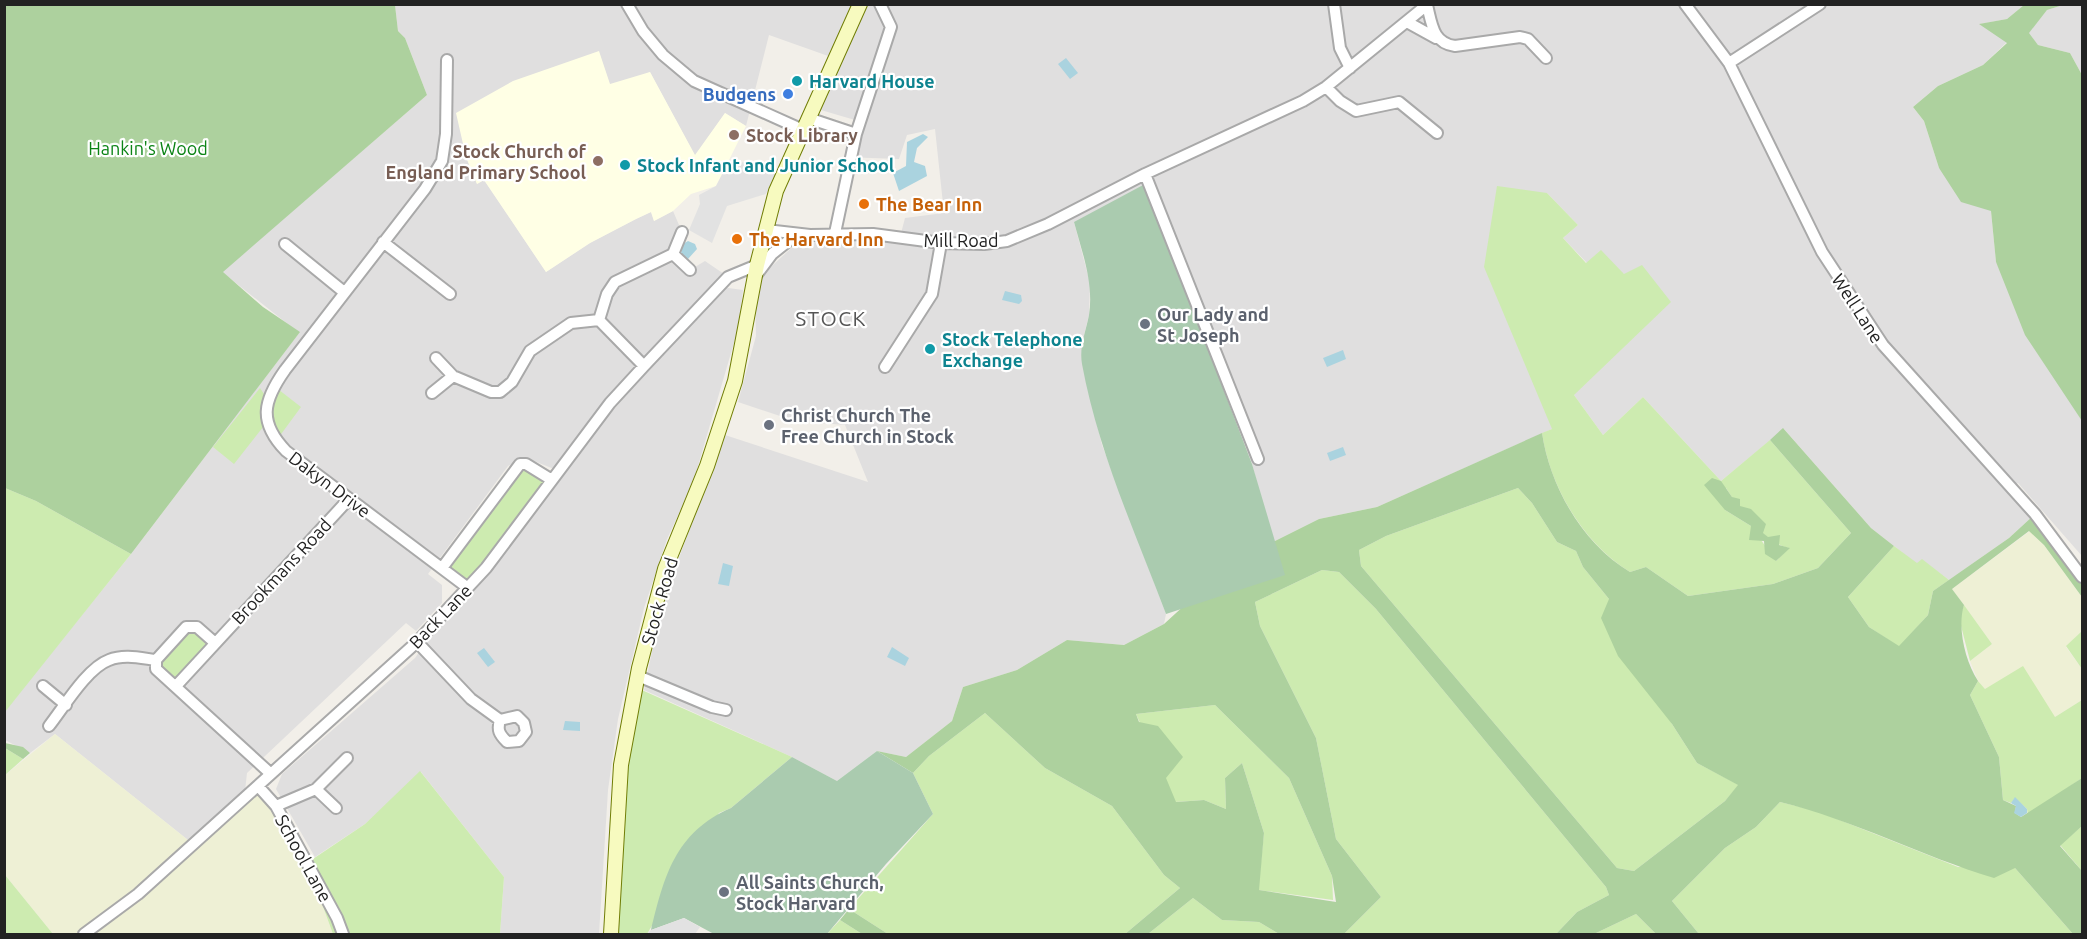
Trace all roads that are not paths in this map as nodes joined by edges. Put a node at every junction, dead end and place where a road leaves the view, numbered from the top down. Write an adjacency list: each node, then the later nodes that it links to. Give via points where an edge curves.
1 (627, 4): 15 (street, via 663,55 694,81)
2 (860, 4): 15 (main road, Stock Road)
3 (880, 4): 17 (street, via 891,27)
4 (1334, 4): 13 (street, via 1340,48)
5 (1684, 4): 12 (street, Well Lane)
6 (1820, 4): 12 (street)
7 (1427, 5): 8 (street, Mill Road); 9 (street, Mill Road)
8 (1407, 22): 9 (street); 13 (street, Mill Road)
9 (1436, 38): 10 (street, via 1455,46 1520,37 1528,39)
10 (1546, 58)
11 (447, 60): 23 (street, Dakyn Drive, via 442,161)
12 (1729, 63): 41 (street, Well Lane, via 1822,252 1882,345 2035,514)
13 (1350, 68): 14 (street, Mill Road)
14 (1326, 87): 16 (street, via 1356,111 1399,102); 18 (street, Mill Road, via 1266,120)
15 (805, 124): 17 (street); 19 (main road, Stock Road, via 776,191)
16 (1437, 133)
17 (856, 134): 21 (street)
18 (1145, 174): 24 (street, Mill Road, via 1026,234 984,244); 37 (street)
19 (766, 230): 22 (street, Mill Road); 28 (main road, Stock Road)
20 (682, 232): 26 (street)
21 (835, 233): 22 (street, Mill Road); 24 (street, Mill Road)
22 (797, 234): 28 (street)
23 (383, 242): 29 (street, Dakyn Drive); 30 (street)
24 (941, 243): 34 (street, via 932,294)
25 (285, 244): 29 (street)
26 (673, 254): 27 (street); 31 (street, via 615,282)
27 (690, 270)
28 (756, 271): 33 (street, Back Lane, via 728,277); 46 (main road, Stock Road, via 735,381 665,569)
29 (344, 292): 39 (street, Dakyn Drive, via 274,386 265,413 276,441)
30 (450, 294)
31 (599, 320): 33 (street); 35 (street, via 571,323 530,351 512,382 500,392)
32 (436, 358): 35 (street)
33 (644, 366): 38 (street, Back Lane, via 610,403)
34 (885, 367)
35 (453, 376): 36 (street)
36 (432, 393)
37 (1258, 459)
38 (552, 480): 40 (street, via 520,464); 42 (street, Back Lane)
39 (348, 500): 40 (street, Dakyn Drive); 43 (street, Brookmans Road)
40 (441, 568): 42 (street, Dakyn Drive)
41 (2082, 577)
42 (468, 588): 44 (street, Back Lane)
43 (214, 642): 45 (street, via 197,627 186,627); 48 (street, Brookmans Road)
44 (417, 642): 51 (street, via 471,699); 54 (street, Back Lane)
45 (156, 660): 48 (street, via 156,669); 49 (street, via 110,659 96,666)
46 (638, 676): 50 (street); 61 (main road, Stock Road, via 621,765)
47 (43, 686): 49 (street)
48 (176, 686): 54 (street)
49 (66, 705): 52 (street)
50 (726, 710)
51 (500, 720)
52 (50, 726)
53 (347, 758): 56 (street)
54 (270, 774): 55 (street, Back Lane)
55 (258, 786): 57 (street, School Lane); 59 (street, Back Lane, via 138,894)
56 (316, 789): 57 (street); 58 (street)
57 (276, 806): 60 (street, School Lane)
58 (336, 808)
59 (84, 934)
60 (343, 934)
61 (611, 934)

